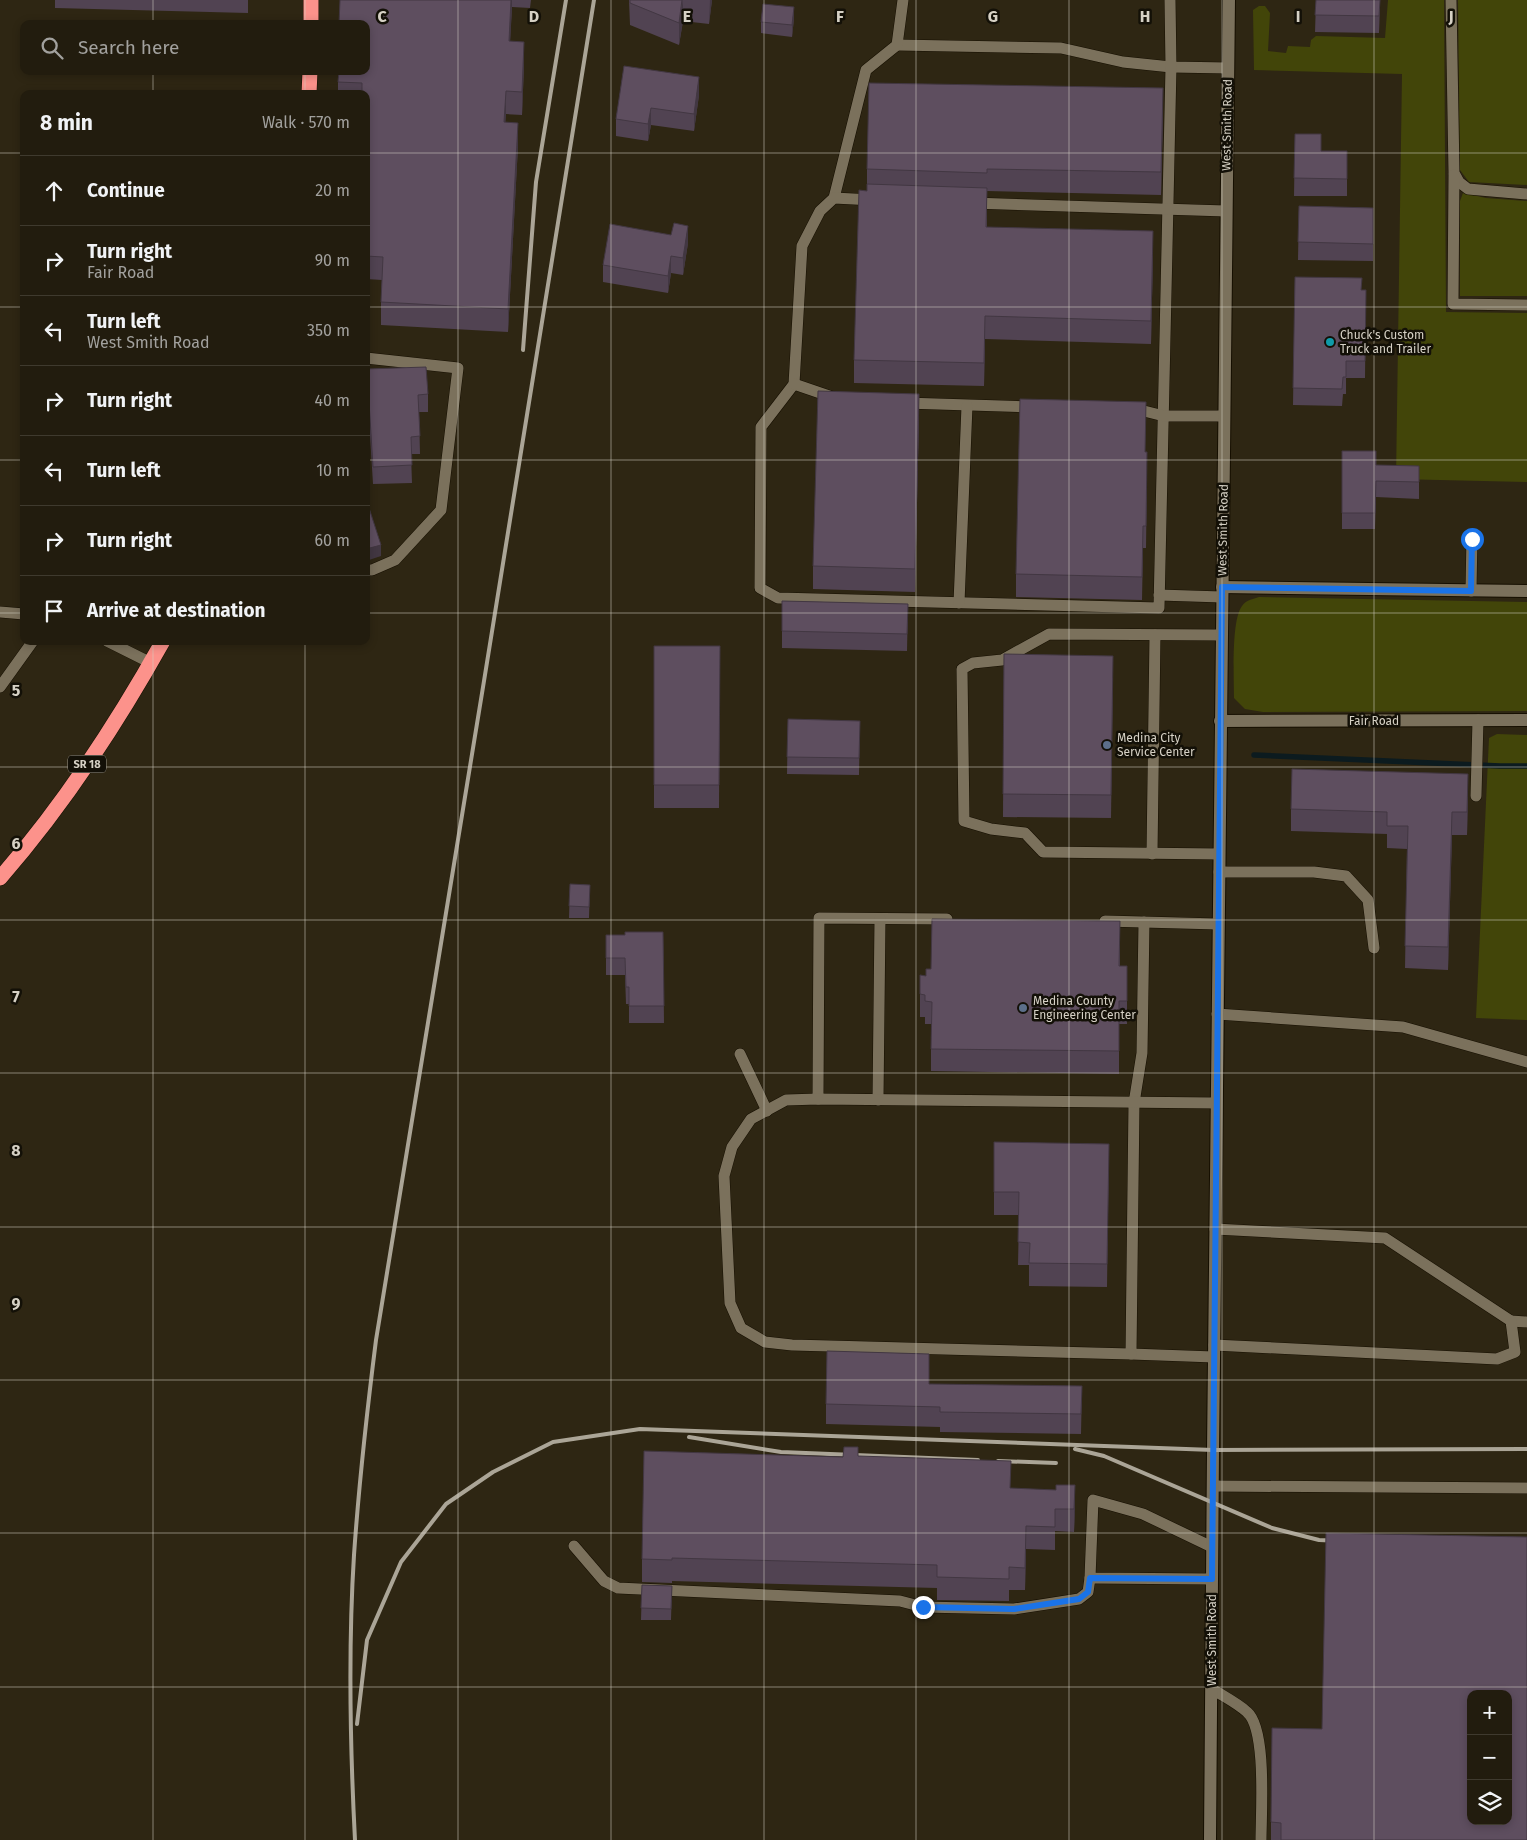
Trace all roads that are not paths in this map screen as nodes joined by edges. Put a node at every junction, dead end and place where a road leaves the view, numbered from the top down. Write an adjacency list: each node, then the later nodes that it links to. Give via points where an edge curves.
1 (311, 0): 6 (highway)
2 (903, 0): 7 (lane)
3 (1170, 0): 8 (lane)
4 (1229, 0): 9 (street, West Smith Road)
5 (1451, 0): 12 (lane)
6 (311, 20)
7 (897, 45): 8 (lane, via 1061,48 1123,62); 14 (lane, via 866,70)
8 (1171, 67): 9 (lane); 17 (lane)
9 (1228, 68): 18 (street, West Smith Road)
10 (310, 75): 11 (highway)
11 (309, 90)
12 (1454, 173): 13 (lane, via 1458,182 1468,189); 19 (lane, via 1453,304)
13 (1527, 194)
14 (834, 198): 15 (lane); 21 (lane, via 820,211 802,246)
15 (883, 200)
16 (962, 202): 17 (lane)
17 (1169, 209): 18 (lane); 27 (lane)
18 (1226, 211): 28 (street, West Smith Road)
19 (1527, 304)
20 (370, 358): 30 (lane, via 458,368 441,510 395,560)
21 (794, 384): 22 (lane); 35 (lane, via 760,427 760,588 778,598)
22 (842, 400)
23 (890, 402): 24 (lane)
24 (967, 406): 25 (lane); 35 (lane)
25 (1045, 407)
26 (1118, 407): 27 (lane, via 1127,406)
27 (1164, 416): 28 (lane); 34 (lane)
28 (1224, 416): 33 (street, West Smith Road)
29 (1472, 535): 31 (lane)
30 (370, 570)
31 (1471, 591): 32 (street); 33 (street)
32 (1527, 591)
33 (1222, 592): 34 (lane); 39 (street, West Smith Road)
34 (1159, 595): 35 (lane, via 1159,608)
35 (959, 602)
36 (0, 612): 37 (lane)
37 (20, 614)
38 (1154, 635): 39 (lane); 49 (lane); 49 (lane, via 1049,634 1002,660 973,663 962,669 964,821 991,829 1025,833 1043,852)
39 (1221, 635): 47 (street, West Smith Road)
40 (30, 645): 44 (lane)
41 (115, 645): 43 (lane)
42 (161, 645): 43 (highway, SR 18)
43 (151, 663): 52 (highway, SR 18, via 57,808)
44 (0, 687)
45 (1478, 720): 46 (street, Fair Road); 47 (street, Fair Road); 48 (lane)
46 (1527, 720)
47 (1220, 721): 50 (street, West Smith Road)
48 (1476, 796)
49 (1152, 854): 50 (lane)
50 (1219, 854): 51 (street, West Smith Road)
51 (1219, 872): 57 (street, West Smith Road); 58 (lane, via 1314,872 1346,876 1368,900)
52 (0, 878)
53 (880, 919): 54 (lane); 62 (lane, via 819,918); 63 (lane)
54 (958, 920)
55 (1096, 921): 56 (lane)
56 (1144, 922): 57 (lane); 64 (lane, via 1142,1053)
57 (1218, 924): 59 (street, West Smith Road)
58 (1374, 948)
59 (1217, 1014): 61 (lane, via 1403,1027); 65 (street, West Smith Road)
60 (740, 1054): 66 (lane)
61 (1527, 1062)
62 (818, 1099): 63 (lane); 66 (lane, via 786,1100)
63 (878, 1100): 64 (lane)
64 (1134, 1103): 65 (lane); 71 (lane)
65 (1216, 1103): 67 (street, West Smith Road)
66 (766, 1110): 71 (lane, via 751,1119 732,1146 724,1176 730,1303 741,1328 765,1342 792,1345)
67 (1215, 1229): 68 (lane, via 1385,1238); 70 (street, West Smith Road)
68 (1511, 1321): 69 (lane); 70 (lane, via 1514,1352 1497,1359)
69 (1527, 1322)
70 (1214, 1351): 71 (lane); 72 (street, West Smith Road)
71 (1131, 1354)
72 (1213, 1486): 73 (lane); 75 (street, West Smith Road)
73 (1527, 1488)
74 (574, 1546): 76 (lane, via 604,1581 618,1588 900,1601 923,1607 1014,1609 1079,1599 1088,1592)
75 (1212, 1547): 76 (lane, via 1143,1514 1093,1500); 77 (street, West Smith Road)
76 (1090, 1578): 77 (lane)
77 (1212, 1579): 78 (street, West Smith Road)
78 (1212, 1689): 79 (street, West Smith Road); 80 (lane, via 1249,1713 1256,1728 1262,1764)
79 (1210, 1840)
80 (1261, 1840)

